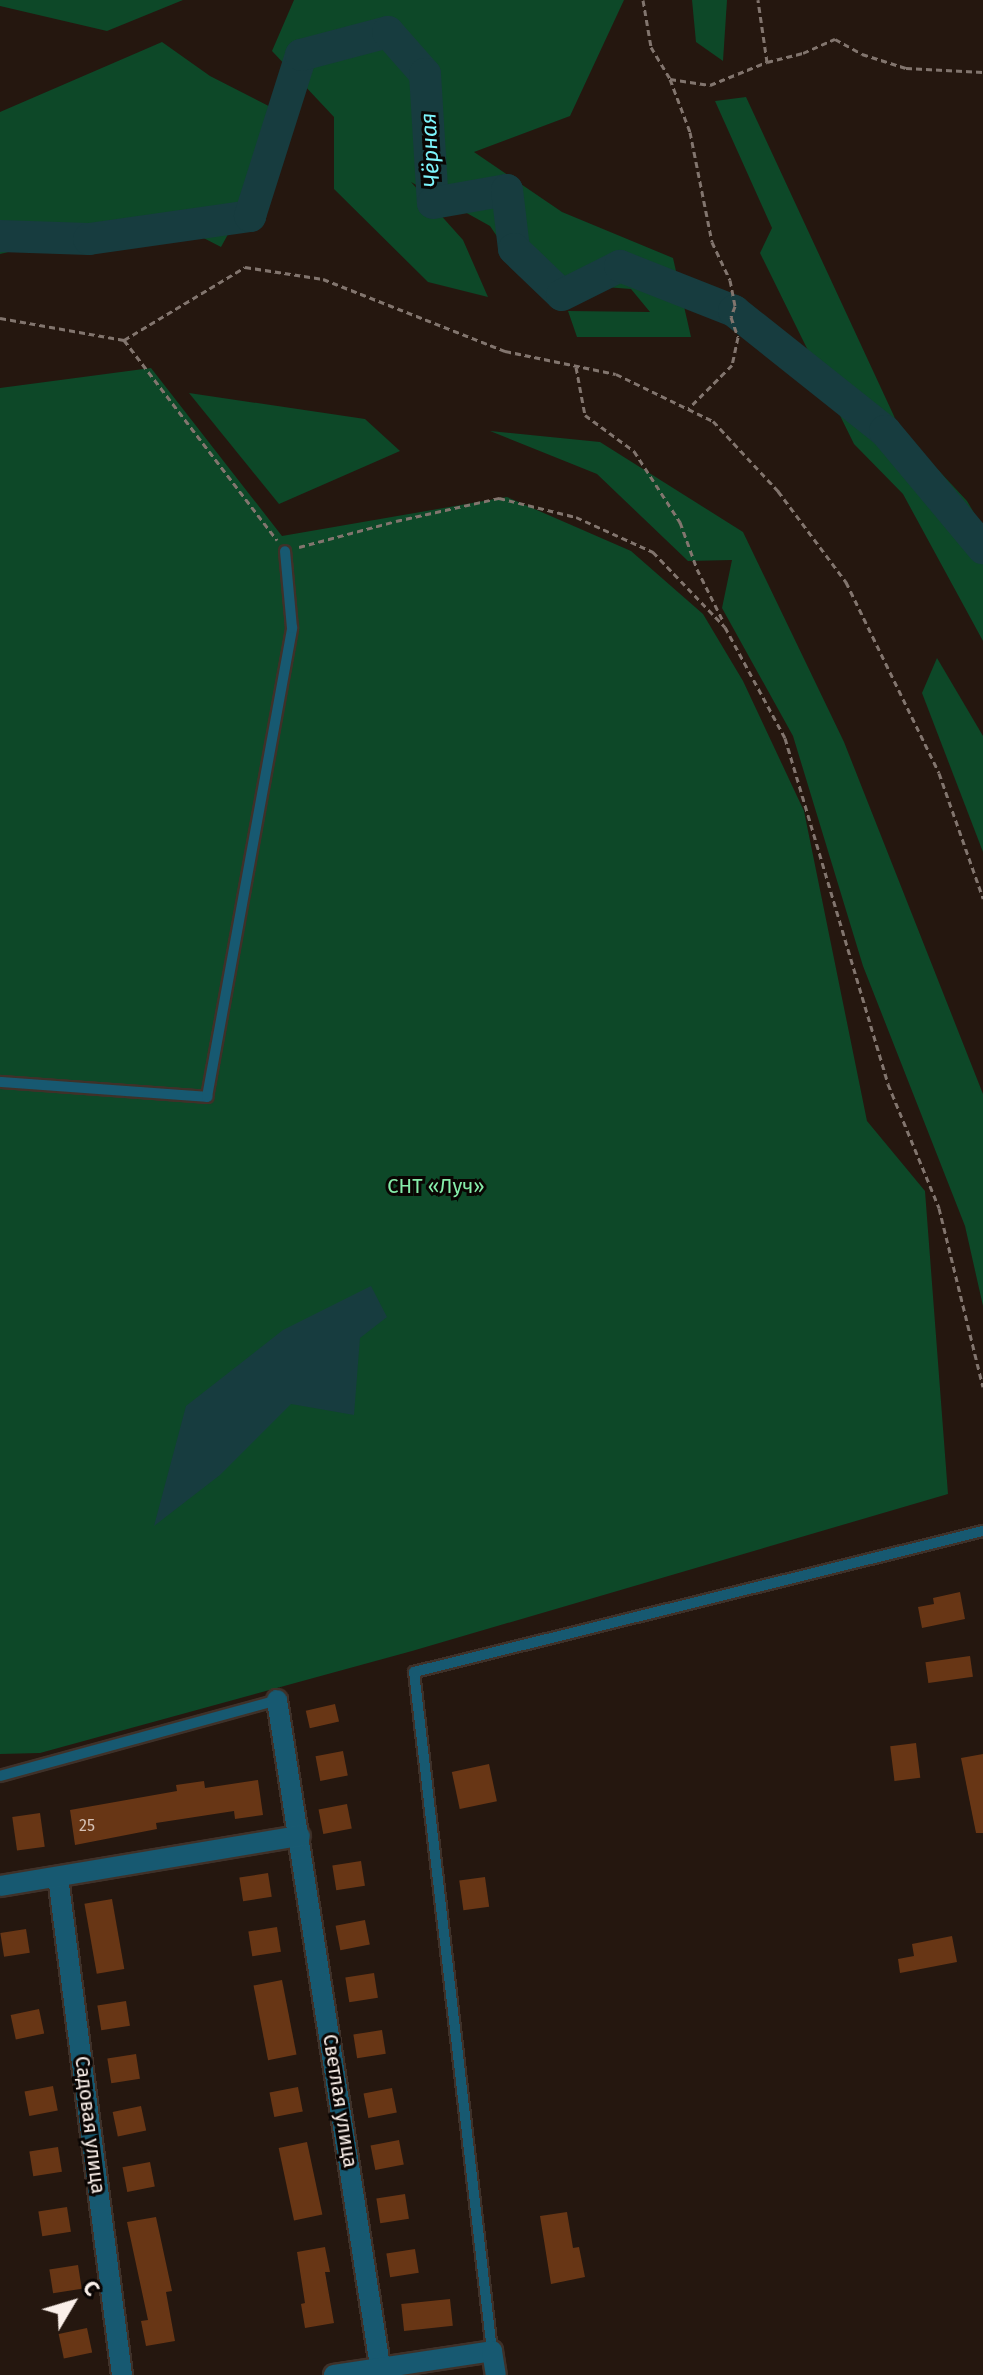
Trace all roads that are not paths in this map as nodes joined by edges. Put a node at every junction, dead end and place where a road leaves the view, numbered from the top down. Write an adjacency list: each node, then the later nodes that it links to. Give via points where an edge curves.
1 (285, 551): 2 (lane, via 292,628 207,1097)
2 (0, 1082)
3 (983, 1531): 9 (lane, via 414,1672)
4 (277, 1700): 5 (lane); 6 (street, Светлая улица)
5 (0, 1776)
6 (300, 1836): 7 (street); 10 (street, Светлая улица)
7 (58, 1877): 8 (street); 11 (street, Садовая улица)
8 (0, 1886)
9 (492, 2351): 10 (street); 13 (street)
10 (380, 2366): 12 (street)
11 (124, 2375)
12 (334, 2375)
13 (496, 2375)

